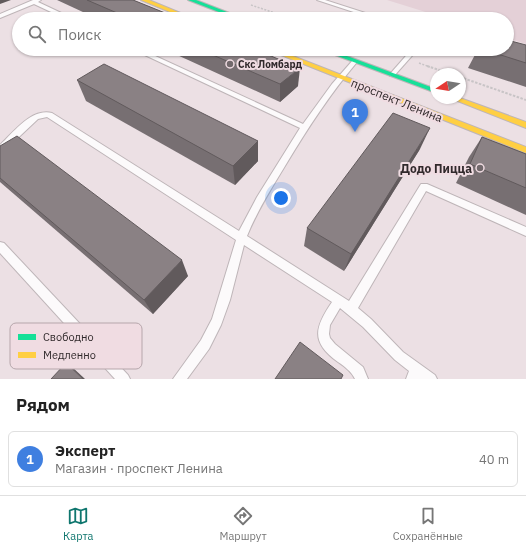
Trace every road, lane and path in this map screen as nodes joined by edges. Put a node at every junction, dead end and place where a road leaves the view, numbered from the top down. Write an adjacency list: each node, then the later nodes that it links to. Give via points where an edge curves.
1 (144, 0): 7 (street)
2 (191, 0): 8 (street)
3 (320, 0): 10 (lane)
4 (36, 1): 6 (lane); 11 (lane)
5 (245, 2): 9 (path)
6 (57, 12)
7 (174, 12)
8 (223, 12)
9 (273, 12)
10 (359, 12)
11 (0, 16)
12 (150, 56): 24 (lane)
13 (287, 56): 18 (street, проспект Ленина)
14 (340, 56): 16 (street, проспект Ленина)
15 (409, 56): 17 (lane)
16 (356, 62): 17 (street, проспект Ленина); 18 (lane)
17 (392, 75): 20 (street, проспект Ленина)
18 (341, 77): 24 (lane); 26 (street, проспект Ленина)
19 (466, 79): 21 (path)
20 (430, 90)
21 (526, 100)
22 (466, 102): 23 (street, проспект Ленина)
23 (526, 125)
24 (304, 127): 28 (lane, via 256,207)
25 (0, 150): 28 (lane, via 35,117 49,115)
26 (526, 150)
27 (526, 232): 31 (lane, via 424,186)
28 (242, 238): 30 (lane); 36 (lane, via 210,336)
29 (0, 246): 32 (lane)
30 (339, 300): 31 (lane); 37 (lane, via 324,325 324,336 334,352 354,366)
31 (351, 309): 34 (lane)
32 (72, 323)
33 (115, 369): 35 (lane)
34 (414, 374): 38 (lane)
35 (124, 379)
36 (179, 379)
37 (362, 379)
38 (431, 379)

